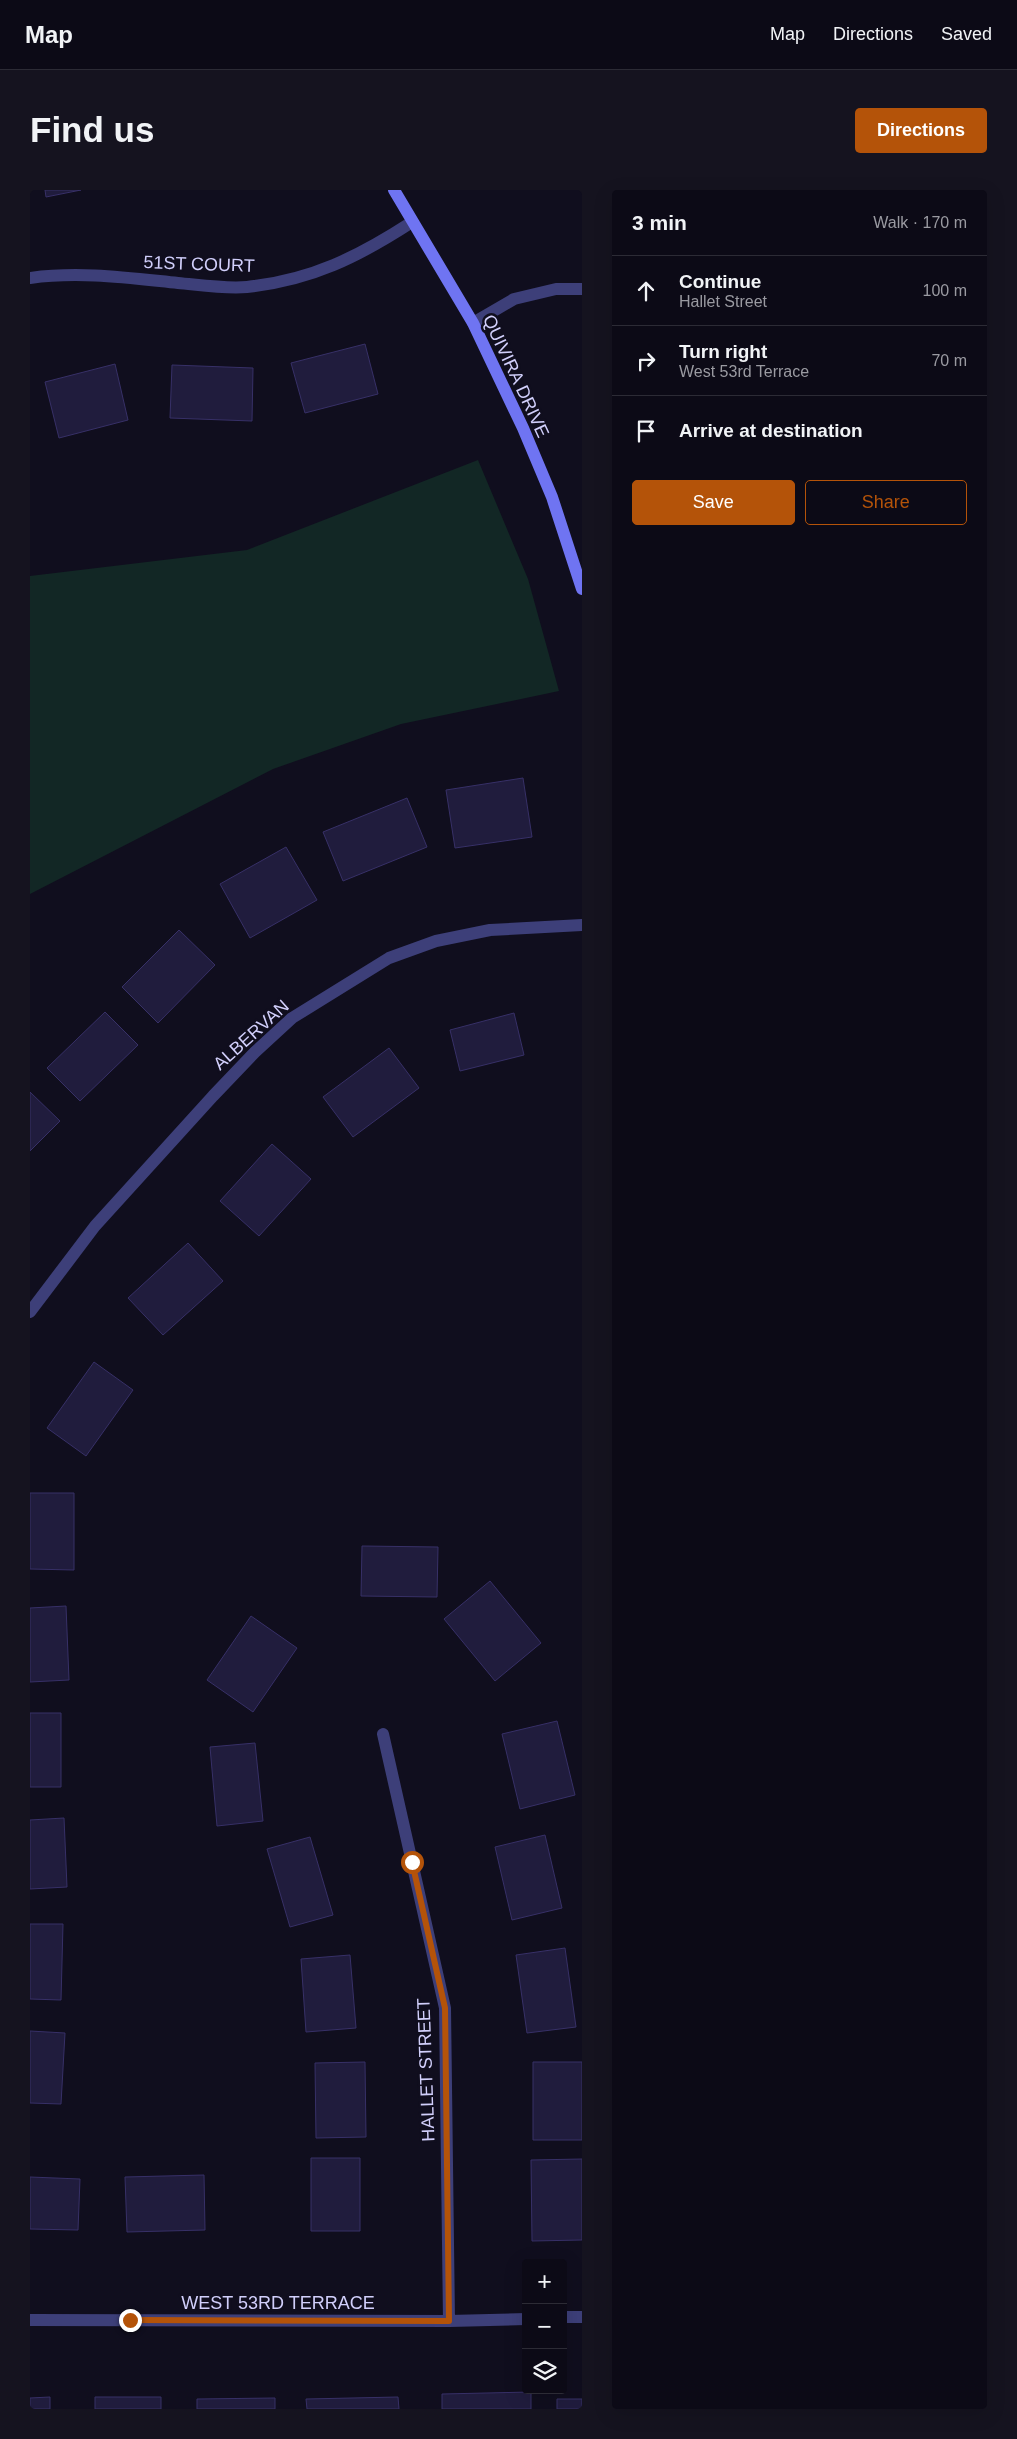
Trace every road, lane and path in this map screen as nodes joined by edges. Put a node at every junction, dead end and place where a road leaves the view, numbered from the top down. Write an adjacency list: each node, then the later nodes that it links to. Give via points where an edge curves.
1 (394, 190): 2 (main road, QUIVIRA DRIVE)
2 (412, 222): 3 (street, 51ST COURT, via 373,248 303,278 246,287 96,275); 5 (main road, QUIVIRA DRIVE)
3 (30, 278)
4 (582, 289): 5 (street, via 556,289 514,299)
5 (473, 323): 6 (main road, QUIVIRA DRIVE, via 552,497)
6 (582, 589)
7 (582, 925): 8 (street, ALBERVAN, via 490,930 436,941 389,958 292,1018 212,1096 94,1226)
8 (30, 1312)
9 (383, 1734): 14 (street, HALLET STREET, via 445,2008)
10 (582, 2317): 11 (street)
11 (567, 2318)
12 (522, 2319): 14 (street, WEST 53RD TERRACE)
13 (30, 2320): 14 (street, WEST 53RD TERRACE)
14 (449, 2321)

